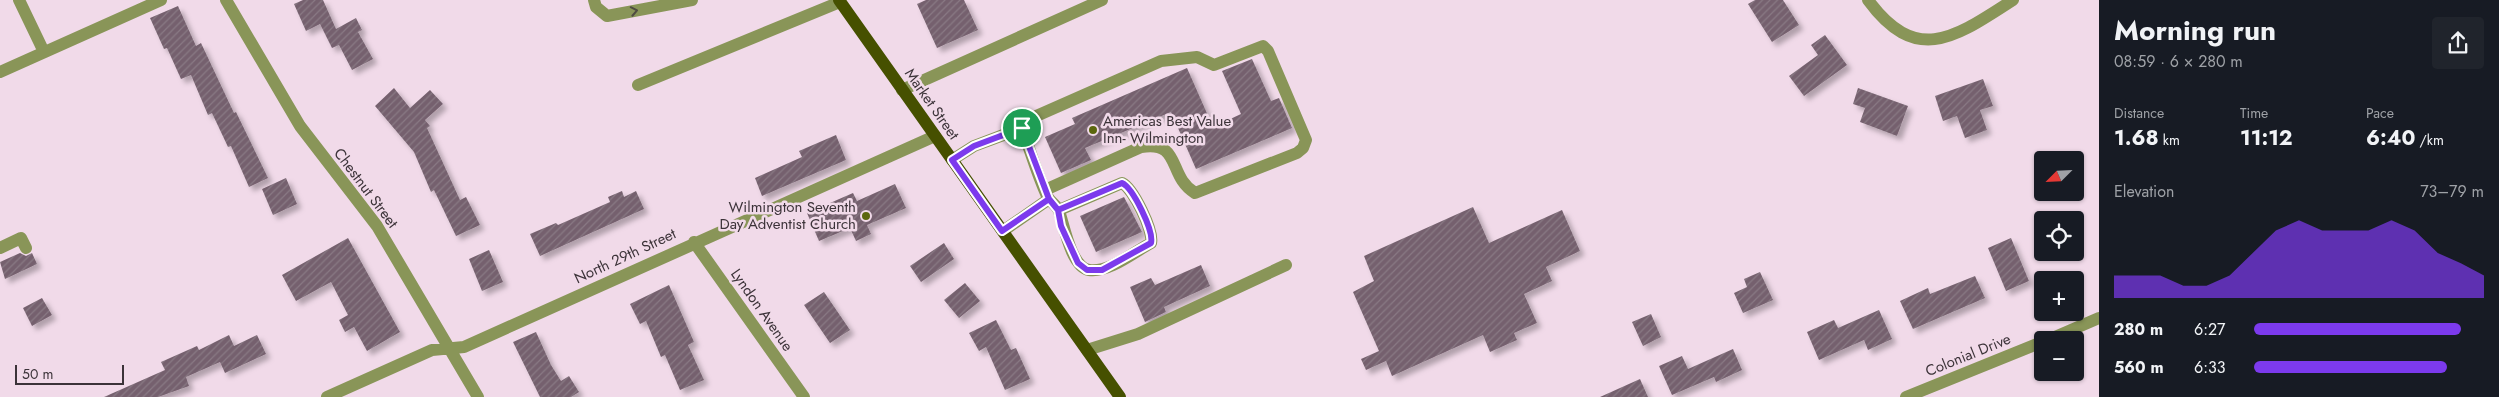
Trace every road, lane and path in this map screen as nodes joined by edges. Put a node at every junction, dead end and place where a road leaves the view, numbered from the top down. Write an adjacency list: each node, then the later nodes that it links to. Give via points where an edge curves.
1 (19, 0): 10 (street)
2 (161, 0): 10 (street)
3 (226, 0): 27 (street, Chestnut Street, via 300,126 377,226)
4 (594, 0): 5 (street, one-way to 5, via 596,7 607,16)
5 (692, 0)
6 (1102, 0): 13 (street)
7 (1868, 0): 8 (street, via 1892,28 1923,40 1956,34)
8 (2013, 0)
9 (839, 1): 12 (street); 13 (main road, Market Street)
10 (44, 52): 11 (street)
11 (0, 72)
12 (638, 85)
13 (902, 90): 15 (main road, Market Street)
14 (1022, 128): 16 (street, via 974,146); 17 (street); 17 (street, via 1034,117 1161,61 1197,57 1214,65 1262,46 1271,58 1306,140 1304,148 1297,153 1195,193 1180,179 1164,148 1155,145 1141,148)
15 (934, 136): 16 (main road, Market Street); 20 (street, North 29th Street)
16 (952, 160): 19 (main road, Market Street)
17 (1047, 194): 18 (street); 19 (street)
18 (1058, 210): 18 (street, via 1122,183 1132,190 1151,234 1151,243 1102,270 1087,270 1078,263 1061,226)
19 (1002, 231): 28 (main road, Market Street)
20 (694, 242): 27 (street, North 29th Street, via 464,347); 31 (street, Lyndon Avenue)
21 (0, 248): 22 (street, via 21,238)
22 (26, 248)
23 (1286, 265): 28 (street, via 1138,334)
24 (2099, 318): 25 (street)
25 (2069, 331)
26 (2034, 345): 33 (street, Colonial Drive)
27 (450, 350): 29 (street, North 29th Street, via 432,350); 30 (street, Chestnut Street)
28 (1087, 350): 32 (main road, Market Street)
29 (327, 397)
30 (478, 397)
31 (804, 397)
32 (1120, 397)
33 (1906, 397)

